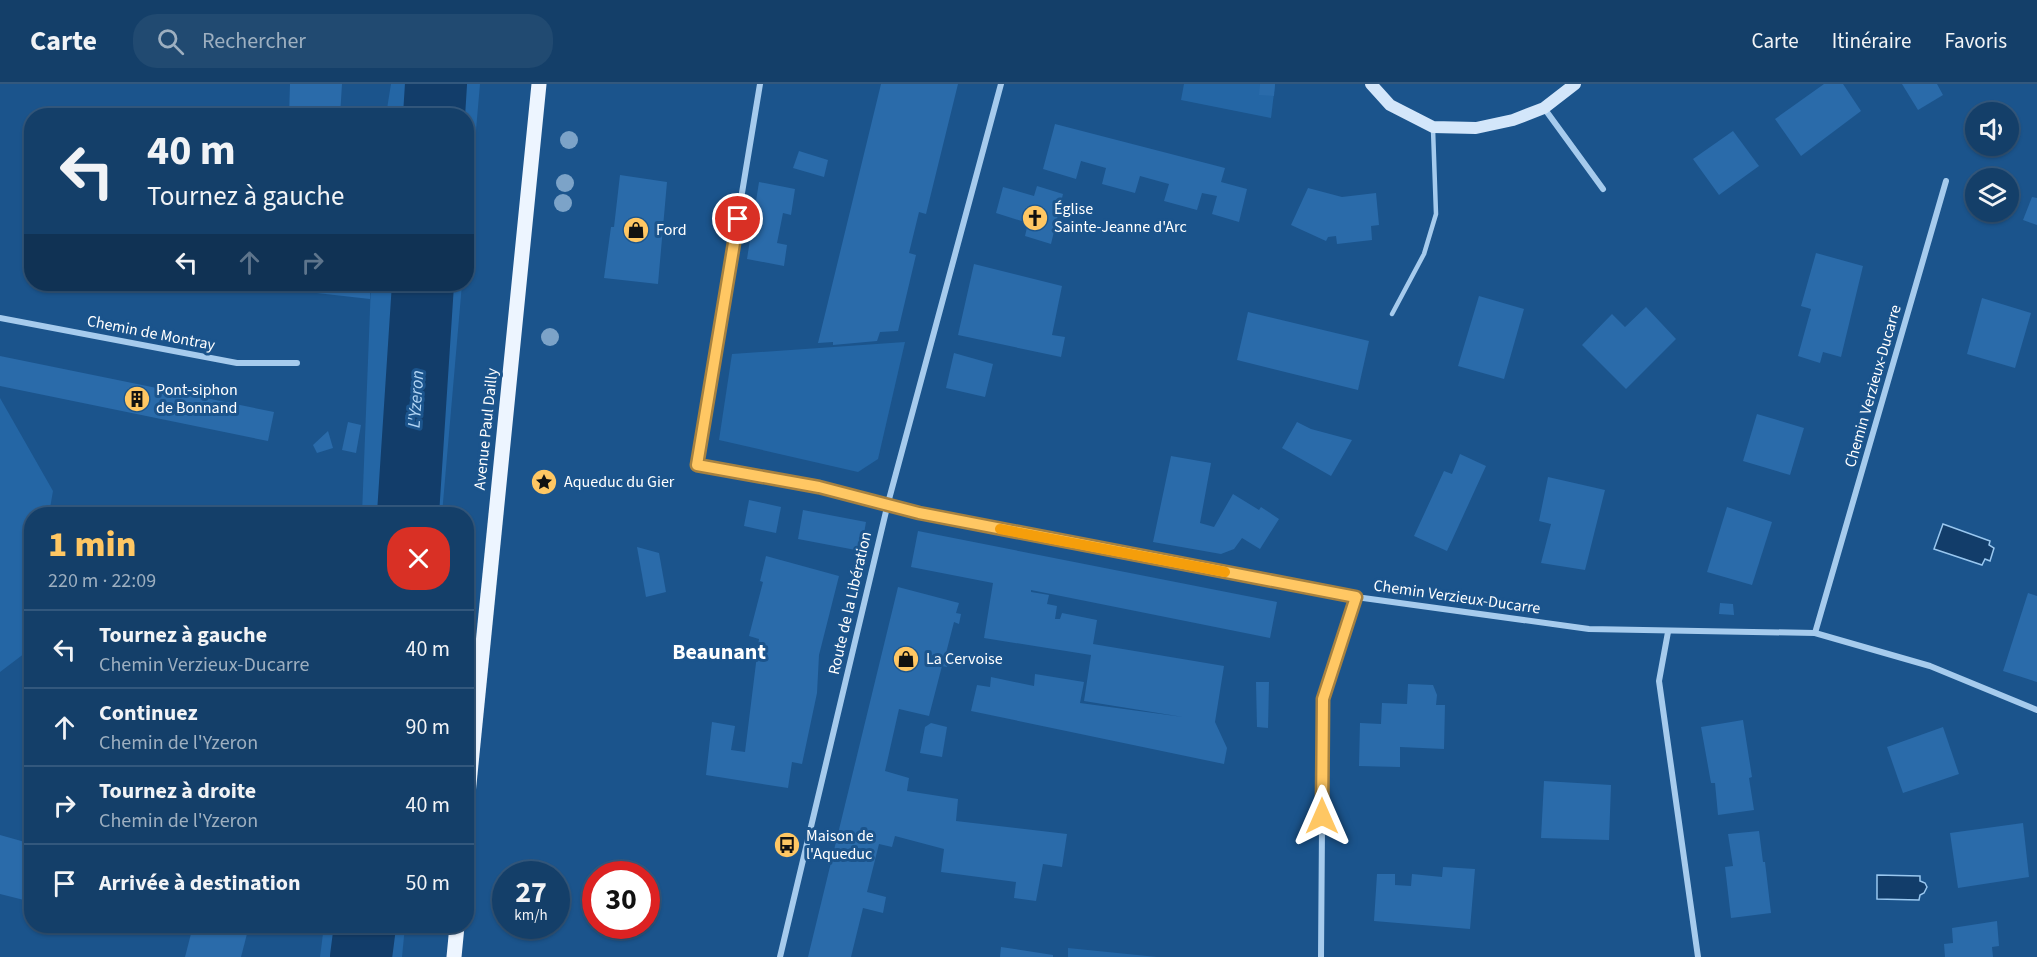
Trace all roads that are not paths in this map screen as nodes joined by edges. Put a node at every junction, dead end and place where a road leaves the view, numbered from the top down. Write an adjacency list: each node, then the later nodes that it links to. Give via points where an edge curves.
1 (539, 84): 18 (main road, Avenue Paul Dailly)
2 (760, 84): 13 (street, Chemin Verzieux-Ducarre, via 697,465)
3 (1001, 84): 13 (street, Route de la Libération)
4 (1371, 84): 7 (main road, via 1390,105)
5 (1575, 84): 6 (main road)
6 (1544, 108): 7 (main road, via 1476,128); 9 (street)
7 (1433, 127): 10 (lane, via 1436,214 1424,254)
8 (1946, 181): 16 (street, Chemin Verzieux-Ducarre)
9 (1603, 189)
10 (1392, 314)
11 (0, 318): 12 (street, Chemin de Montray, via 237,363)
12 (297, 363)
13 (888, 504): 14 (street, Chemin Verzieux-Ducarre); 21 (street, Route de la Libération)
14 (1356, 597): 15 (street, Chemin Verzieux-Ducarre, via 1589,629); 22 (street, via 1323,699)
15 (1668, 632): 16 (street, Chemin Verzieux-Ducarre); 23 (street, via 1659,681)
16 (1815, 633): 17 (street, Chemin Verzieux-Ducarre, via 1930,666)
17 (2037, 710)
18 (474, 734)
19 (456, 933): 20 (main road)
20 (454, 957)
21 (780, 957)
22 (1321, 957)
23 (1698, 957)

